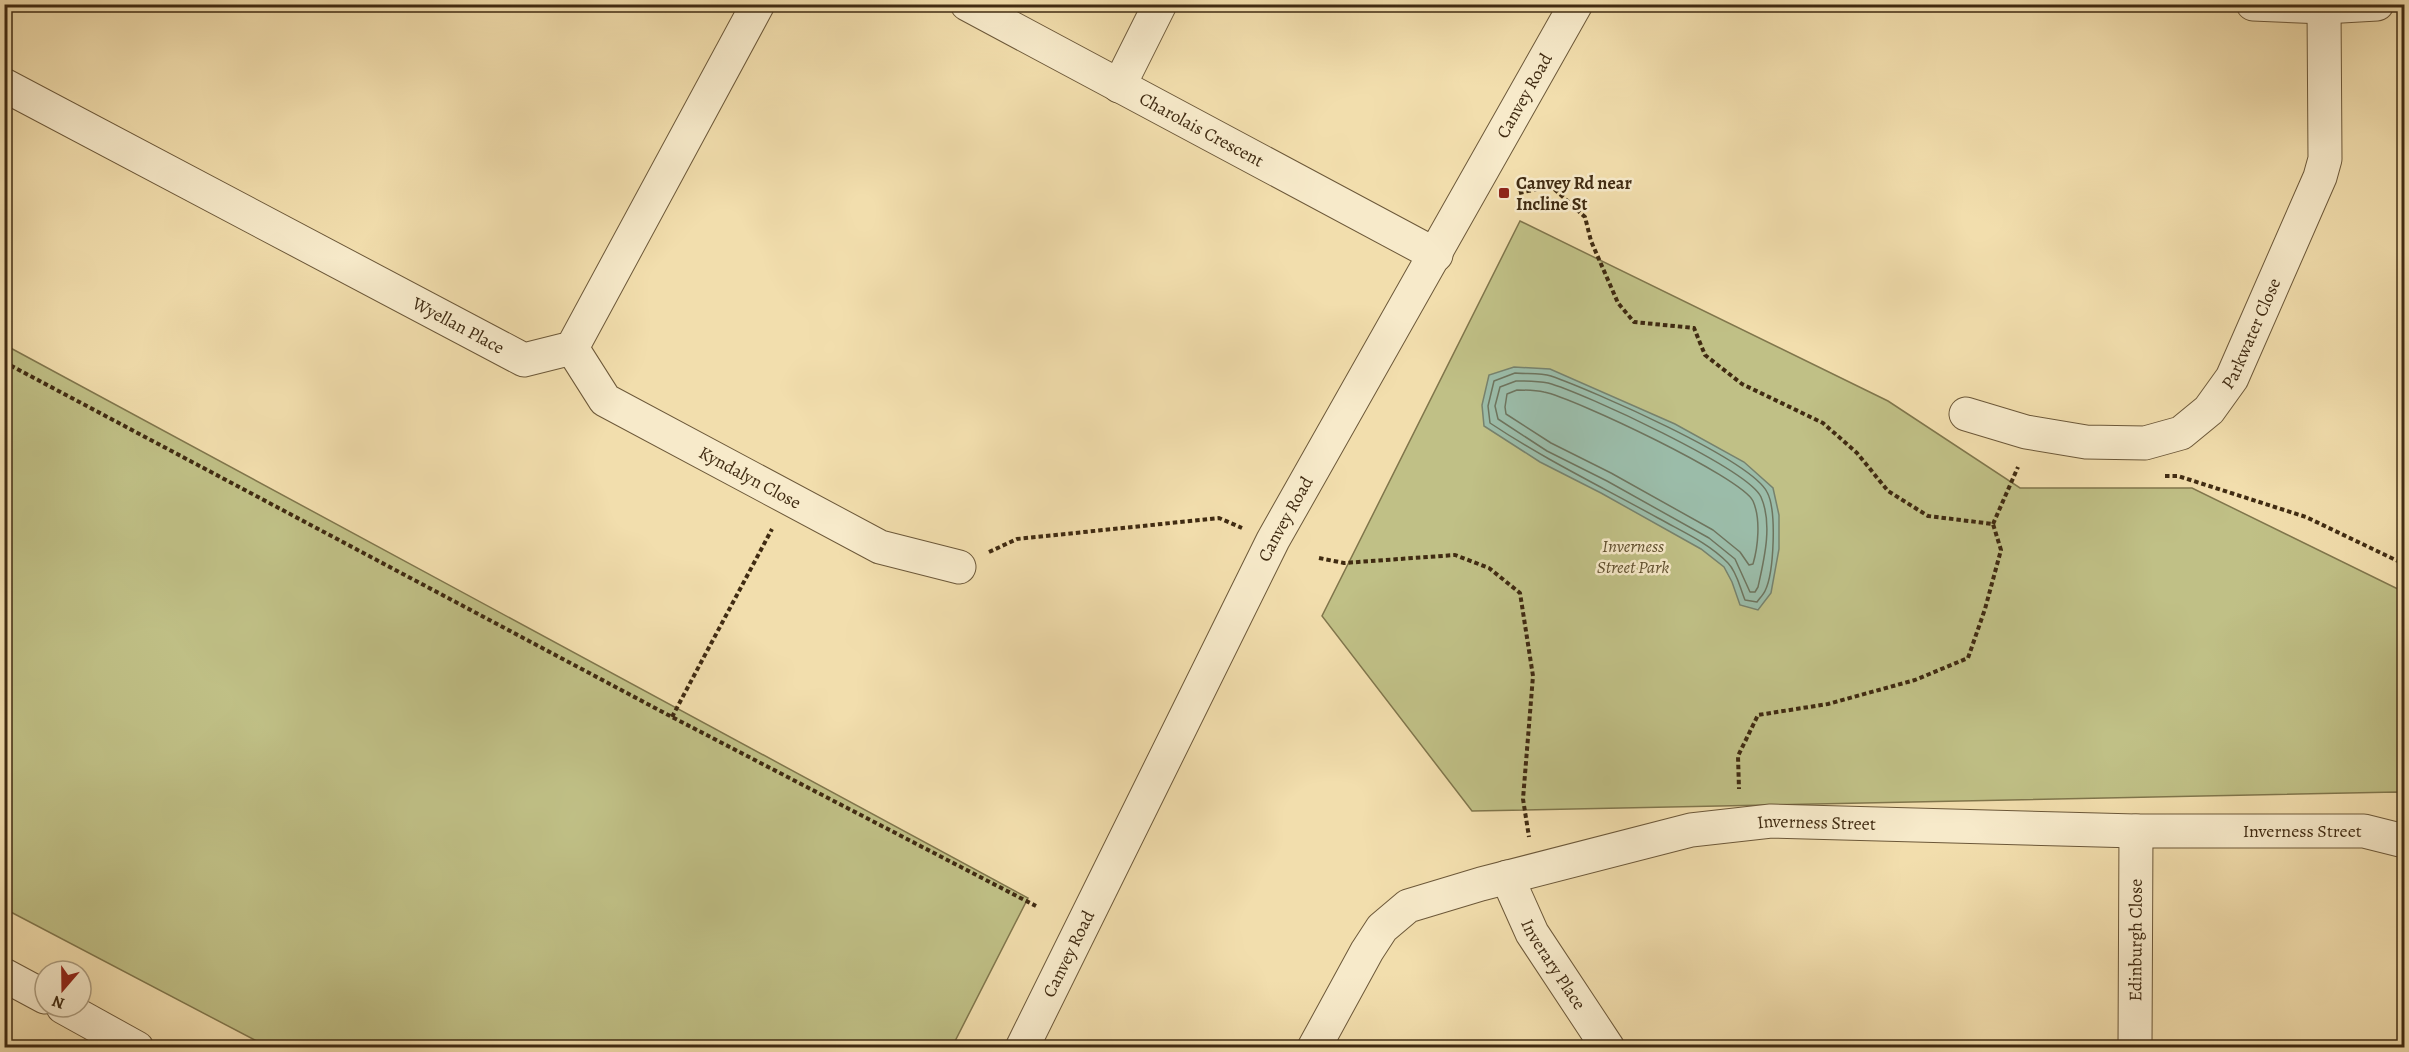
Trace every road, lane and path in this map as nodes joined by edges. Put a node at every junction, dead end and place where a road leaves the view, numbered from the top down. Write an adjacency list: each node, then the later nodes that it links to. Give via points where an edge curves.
1 (758, 4): 12 (street)
2 (967, 4): 9 (street, Charolais Crescent)
3 (1160, 4): 9 (street)
4 (1576, 4): 11 (street, Canvey Road)
5 (2253, 4): 7 (street)
6 (2377, 4): 7 (street)
7 (2324, 7): 15 (street, Parkwater Close, via 2325,159 2232,378 2209,410 2181,433 2145,443 2086,442)
8 (4, 85): 12 (street, Wyellan Place, via 524,360)
9 (1119, 86): 11 (street, Charolais Crescent)
10 (1519, 193): 20 (path, via 1551,186 1585,217 1618,303 1634,322 1695,328 1705,355 1743,384 1823,423 1857,453 1888,491 1928,516)
11 (1436, 255): 35 (street, Canvey Road, via 1273,540)
12 (572, 348): 19 (street, Kyndalyn Close, via 604,400)
13 (4, 362): 25 (path)
14 (1966, 414): 15 (street, Parkwater Close)
15 (2033, 433): 16 (path)
16 (2017, 469): 17 (path); 20 (path)
17 (2028, 471)
18 (2156, 476): 23 (path, via 2178,476 2306,517)
19 (788, 498): 24 (street, Kyndalyn Close, via 880,547); 25 (path)
20 (1993, 524): 26 (path, via 2001,550 1968,658 1915,680 1828,704 1758,715 1738,756)
21 (1243, 528): 24 (path, via 1218,518 1017,538)
22 (1319, 558): 29 (path, via 1344,563 1455,555 1490,568 1520,593 1533,676)
23 (2404, 564)
24 (959, 567)
25 (672, 717): 30 (path)
26 (1737, 825): 27 (street, Inverness Street, via 1772,821); 29 (street, Inverness Street, via 1691,830)
27 (2136, 831): 28 (street, Inverness Street, via 2364,831); 38 (street, Edinburgh Close)
28 (2404, 841)
29 (1521, 874): 36 (street, Inverness Street, via 1408,906 1382,928); 37 (street, Inverary Place, via 1532,933)
30 (1036, 906)
31 (4, 975): 32 (street)
32 (33, 991)
33 (85, 1019): 34 (street)
34 (137, 1047)
35 (1022, 1047)
36 (1314, 1047)
37 (1608, 1047)
38 (2135, 1047)

